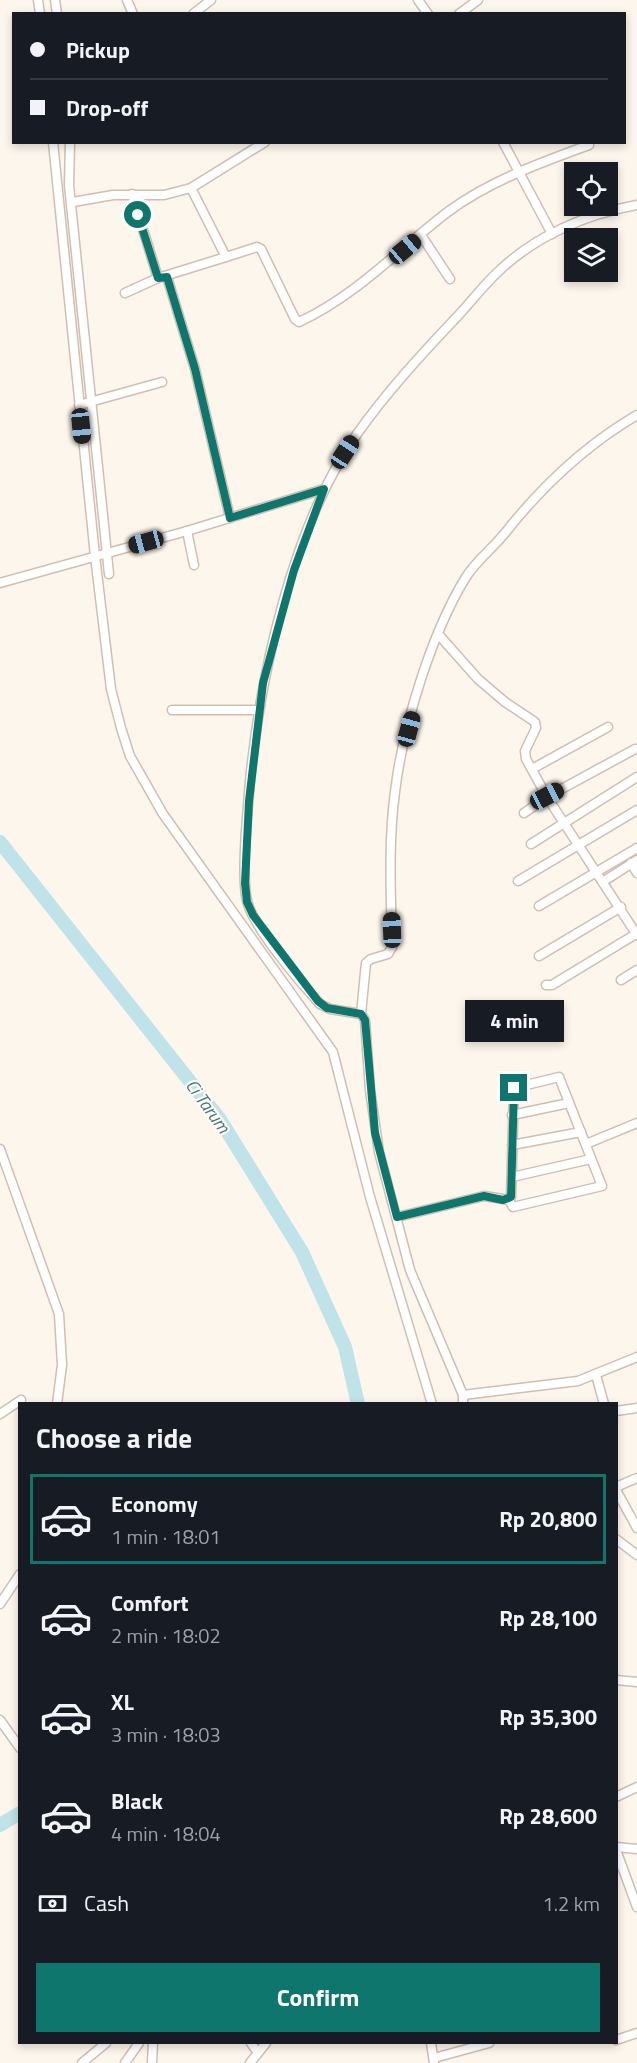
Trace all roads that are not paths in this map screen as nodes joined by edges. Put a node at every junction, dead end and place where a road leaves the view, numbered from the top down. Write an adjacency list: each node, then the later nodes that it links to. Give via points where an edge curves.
1 (211, 0): 3 (street)
2 (478, 0): 4 (street)
3 (196, 12)
4 (462, 12)
5 (53, 144): 23 (street)
6 (70, 144): 13 (street)
7 (262, 144): 11 (street)
8 (504, 144): 10 (street)
9 (589, 145): 10 (street)
10 (519, 173): 15 (street); 16 (street, via 470,197)
11 (191, 188): 12 (street, via 164,195); 17 (street)
12 (132, 194): 13 (street); 18 (street)
13 (72, 202): 22 (street)
14 (637, 206): 15 (street, via 586,219)
15 (552, 234): 25 (street, via 530,245 499,271 399,379 357,434)
16 (421, 236): 17 (street, via 330,305 298,322 261,248); 19 (street)
17 (226, 257): 18 (street)
18 (162, 277): 20 (street); 26 (street, via 195,369)
19 (450, 279)
20 (124, 293)
21 (162, 382): 22 (street)
22 (92, 401): 23 (street); 28 (street)
23 (79, 405): 29 (street)
24 (637, 415): 33 (street, via 580,454 542,488 467,575)
25 (324, 489): 26 (street); 35 (street, via 294,570)
26 (230, 518): 27 (street)
27 (187, 531): 28 (street); 30 (street)
28 (106, 552): 29 (street); 31 (street)
29 (95, 556): 32 (street); 76 (street, via 111,689 130,756 163,814 333,1052 370,1197)
30 (194, 565)
31 (109, 574)
32 (0, 583)
33 (438, 634): 38 (street, via 478,680 535,722 525,751); 59 (street, via 419,690 394,794 392,950 366,963)
34 (172, 710): 35 (street)
35 (258, 710): 59 (street, via 249,801 247,902 320,1004)
36 (608, 727): 38 (street)
37 (635, 749): 40 (street)
38 (532, 769): 40 (street)
39 (637, 777): 43 (street)
40 (547, 796): 42 (street); 43 (street)
41 (637, 810): 45 (street)
42 (525, 813)
43 (564, 822): 44 (street); 45 (street)
44 (531, 844)
45 (578, 846): 48 (street); 50 (street)
46 (637, 848): 48 (street)
47 (634, 861): 49 (street); 51 (street)
48 (597, 871): 51 (street); 52 (street)
49 (637, 873)
50 (519, 881)
51 (604, 882): 53 (street)
52 (539, 906)
53 (621, 908): 54 (street); 55 (street)
54 (637, 934): 58 (street)
55 (539, 956)
56 (637, 970): 57 (street)
57 (621, 980)
58 (546, 985)
59 (361, 1014): 70 (street, via 367,1029 375,1133)
60 (569, 1103): 61 (street); 61 (street, via 559,1077 514,1088); 63 (street)
61 (512, 1115): 64 (street)
62 (637, 1123): 65 (street)
63 (581, 1132): 64 (street); 65 (street)
64 (512, 1144): 68 (street)
65 (586, 1144): 67 (street)
66 (0, 1149): 75 (street, via 59,1314 62,1365)
67 (591, 1159): 68 (street); 69 (street, via 602,1186 513,1207)
68 (512, 1177): 69 (street)
69 (509, 1200): 70 (street, via 484,1196)
70 (397, 1217): 74 (street, via 410,1270)
71 (637, 1357): 72 (street)
72 (596, 1375): 74 (street); 77 (street)
73 (21, 1400): 80 (street)
74 (463, 1400)
75 (57, 1402)
76 (431, 1402)
77 (603, 1402)
78 (637, 1408): 79 (street)
79 (618, 1412)
80 (0, 1414)
81 (637, 1478): 82 (street)
82 (618, 1488)
83 (618, 1493): 84 (street)
84 (637, 1528)
85 (618, 1541): 86 (street)
86 (637, 1555)
87 (18, 1577): 88 (street)
88 (0, 1604)
89 (618, 1680): 90 (street)
90 (637, 1682)
91 (0, 1720): 92 (street)
92 (18, 1745)
93 (637, 1787): 94 (street)
94 (618, 1796)
95 (618, 1848): 96 (street)
96 (637, 1849)
97 (618, 1854): 98 (street)
98 (637, 1906)
99 (637, 2033): 100 (street)
100 (618, 2039)
101 (105, 2044): 110 (street)
102 (138, 2044): 111 (street)
103 (153, 2044): 112 (street)
104 (252, 2044): 108 (street)
105 (265, 2044): 108 (street)
106 (430, 2044): 109 (street)
107 (486, 2044): 109 (street)
108 (258, 2053): 113 (street)
109 (434, 2060)
110 (82, 2063)
111 (125, 2063)
112 (153, 2063)
113 (250, 2063)

